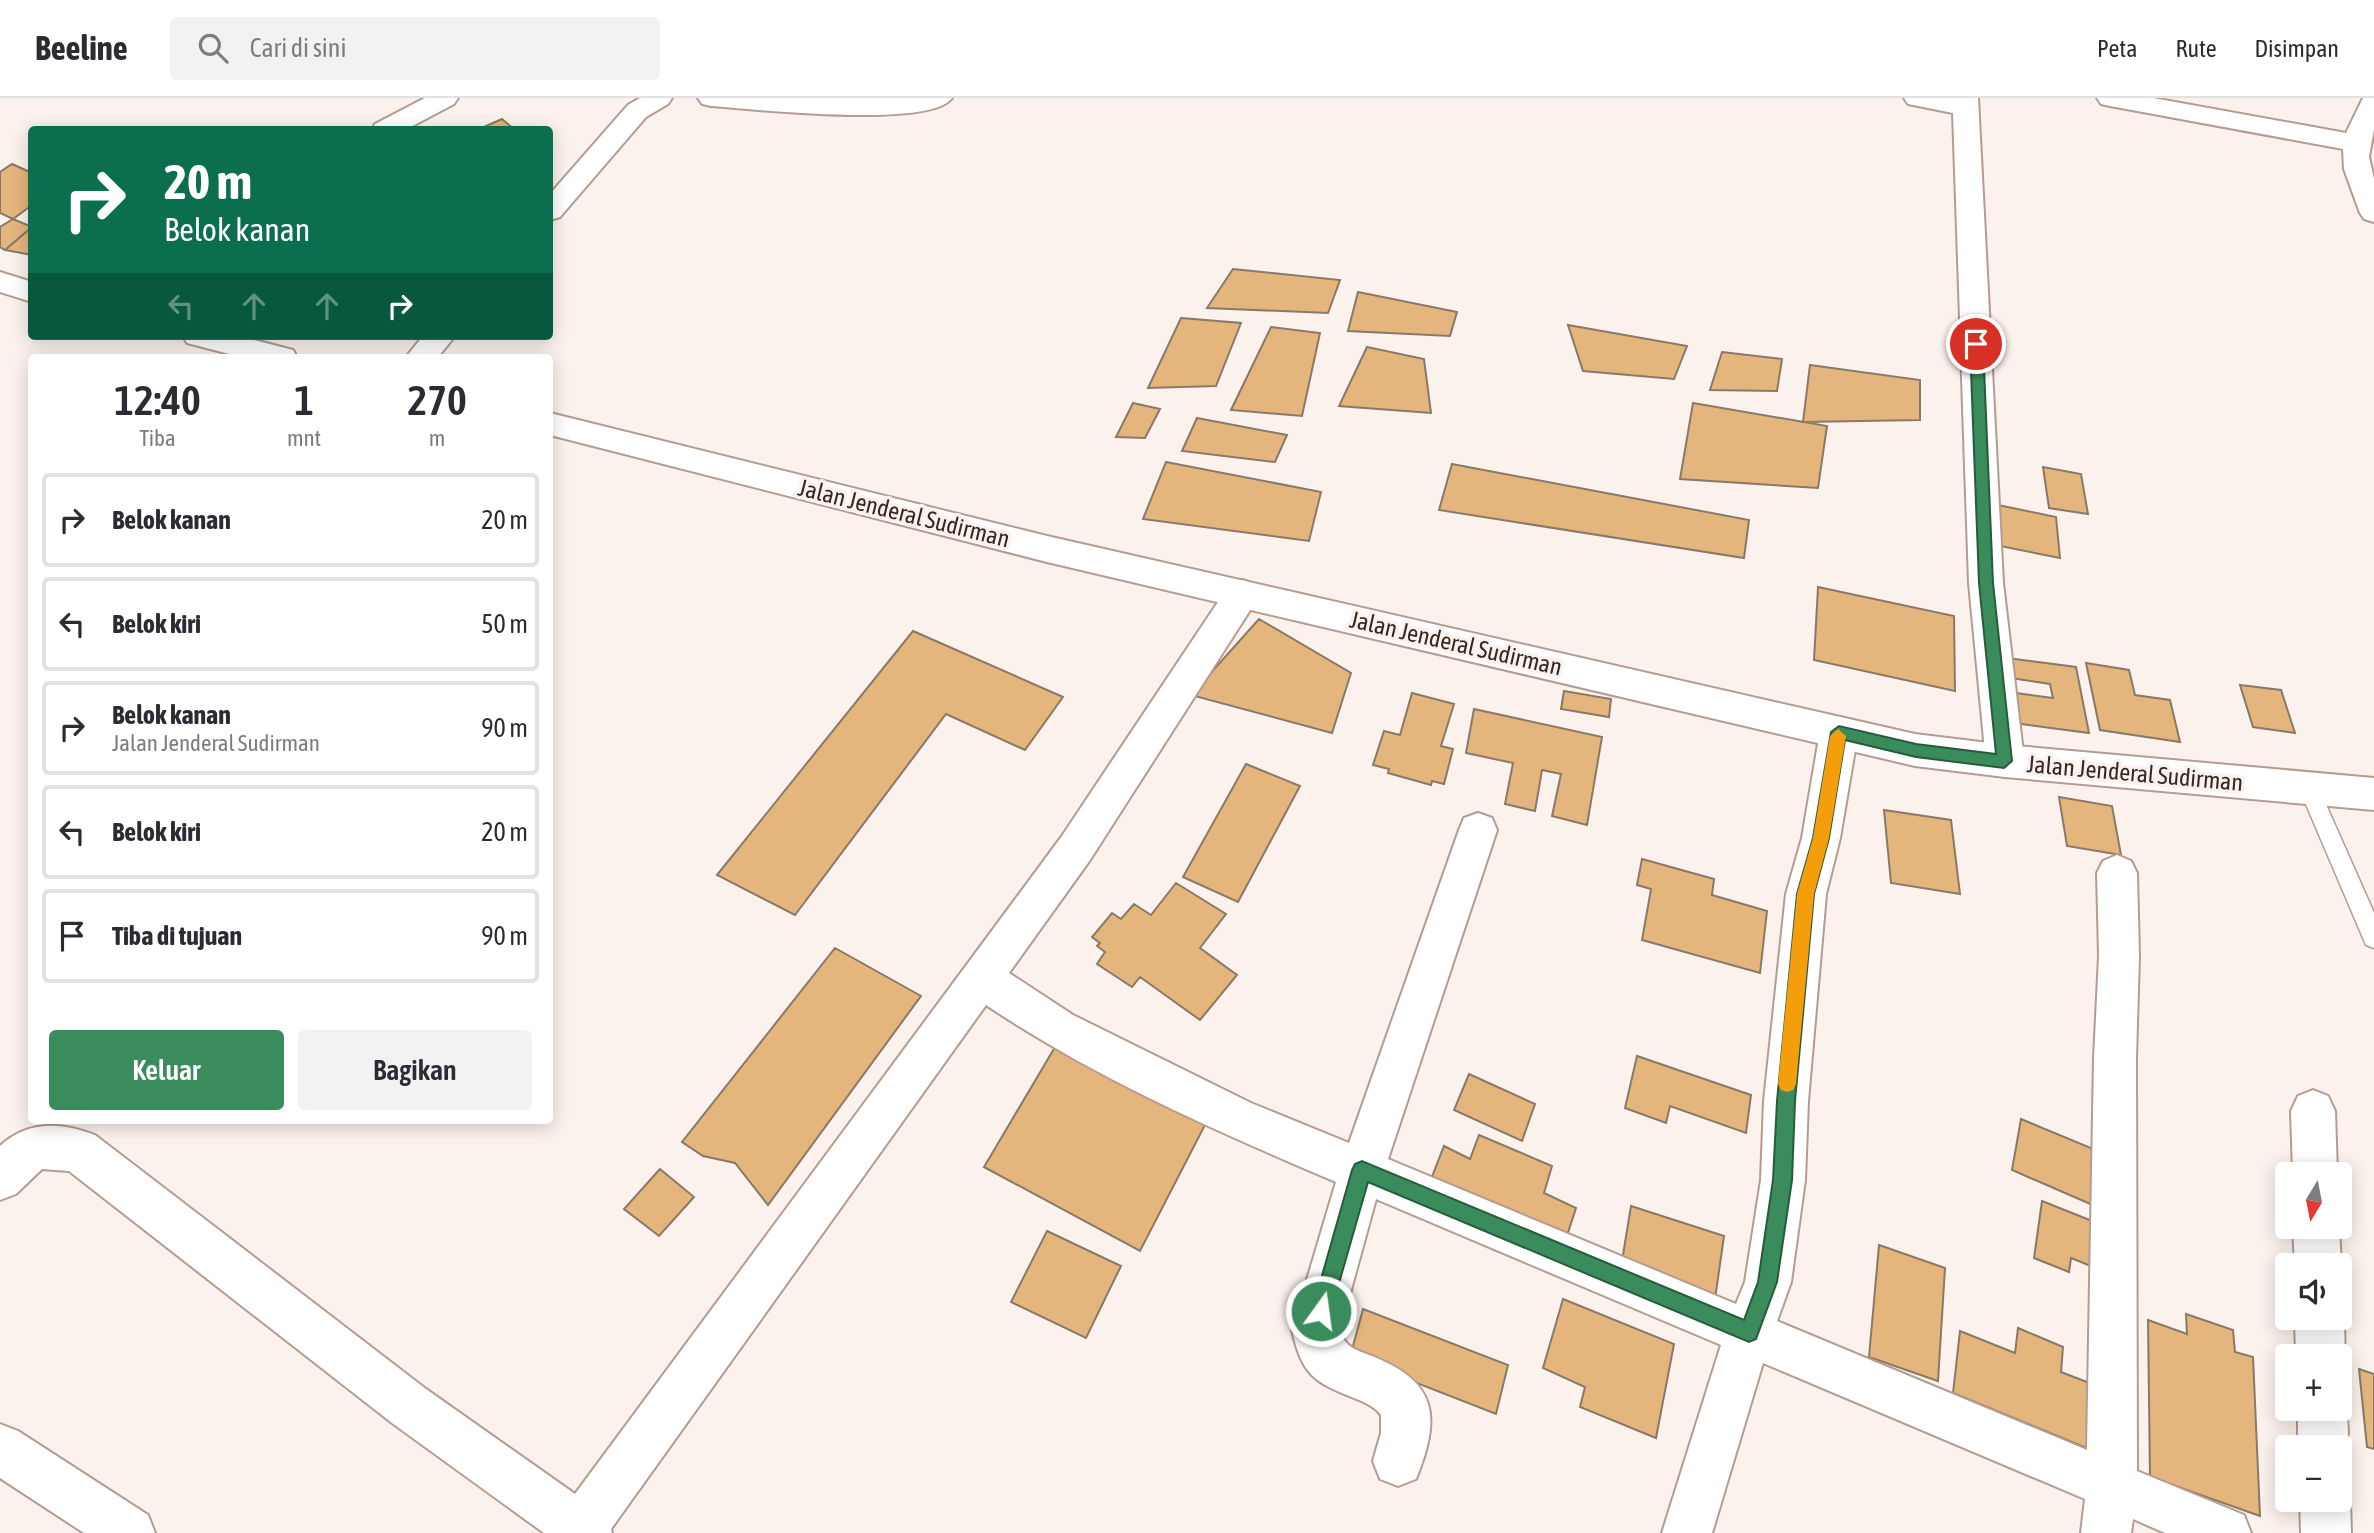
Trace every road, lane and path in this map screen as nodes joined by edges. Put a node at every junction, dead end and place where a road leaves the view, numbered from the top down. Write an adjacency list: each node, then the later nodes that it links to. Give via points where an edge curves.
1 (445, 98): 9 (street)
2 (659, 98): 11 (street, via 636,111)
3 (711, 98): 4 (street, via 876,107)
4 (939, 98)
5 (1917, 98): 7 (street)
6 (2110, 98): 10 (street)
7 (1964, 103): 22 (street, via 1986,583)
8 (2371, 111): 10 (street)
9 (392, 126)
10 (2354, 143): 12 (street, via 2355,165)
11 (553, 208)
12 (2374, 213)
13 (0, 282): 14 (street)
14 (28, 291)
15 (214, 340): 17 (street)
16 (436, 340): 18 (street)
17 (270, 354)
18 (424, 354)
19 (553, 425): 20 (street, Jalan Jenderal Sudirman)
20 (1242, 594): 21 (street, Jalan Jenderal Sudirman); 28 (street, via 1076,848); 38 (street)
21 (1839, 732): 22 (street, Jalan Jenderal Sudirman, via 1916,750); 33 (street, via 1821,838 1806,894 1783,1180 1770,1270)
22 (2004, 761): 23 (street, Jalan Jenderal Sudirman)
23 (2309, 788): 24 (street, Jalan Jenderal Sudirman); 27 (lane)
24 (2374, 794)
25 (1478, 830): 31 (street)
26 (2117, 873): 36 (street)
27 (2374, 938)
28 (981, 978): 31 (street, via 1058,1029 1236,1118); 38 (street)
29 (2313, 1111): 30 (street)
30 (2315, 1162)
31 (1362, 1170): 33 (street); 35 (street, via 1316,1330 1322,1354 1388,1388 1405,1405 1407,1425)
32 (0, 1178): 38 (street, via 26,1150 50,1144 79,1151 356,1366)
33 (1749, 1332): 36 (street); 40 (street)
34 (0, 1449): 39 (street)
35 (1398, 1461)
36 (2112, 1485): 41 (street); 42 (street)
37 (2325, 1512): 43 (street)
38 (581, 1531)
39 (130, 1533)
40 (1687, 1533)
41 (2106, 1533)
42 (2226, 1533)
43 (2326, 1533)

